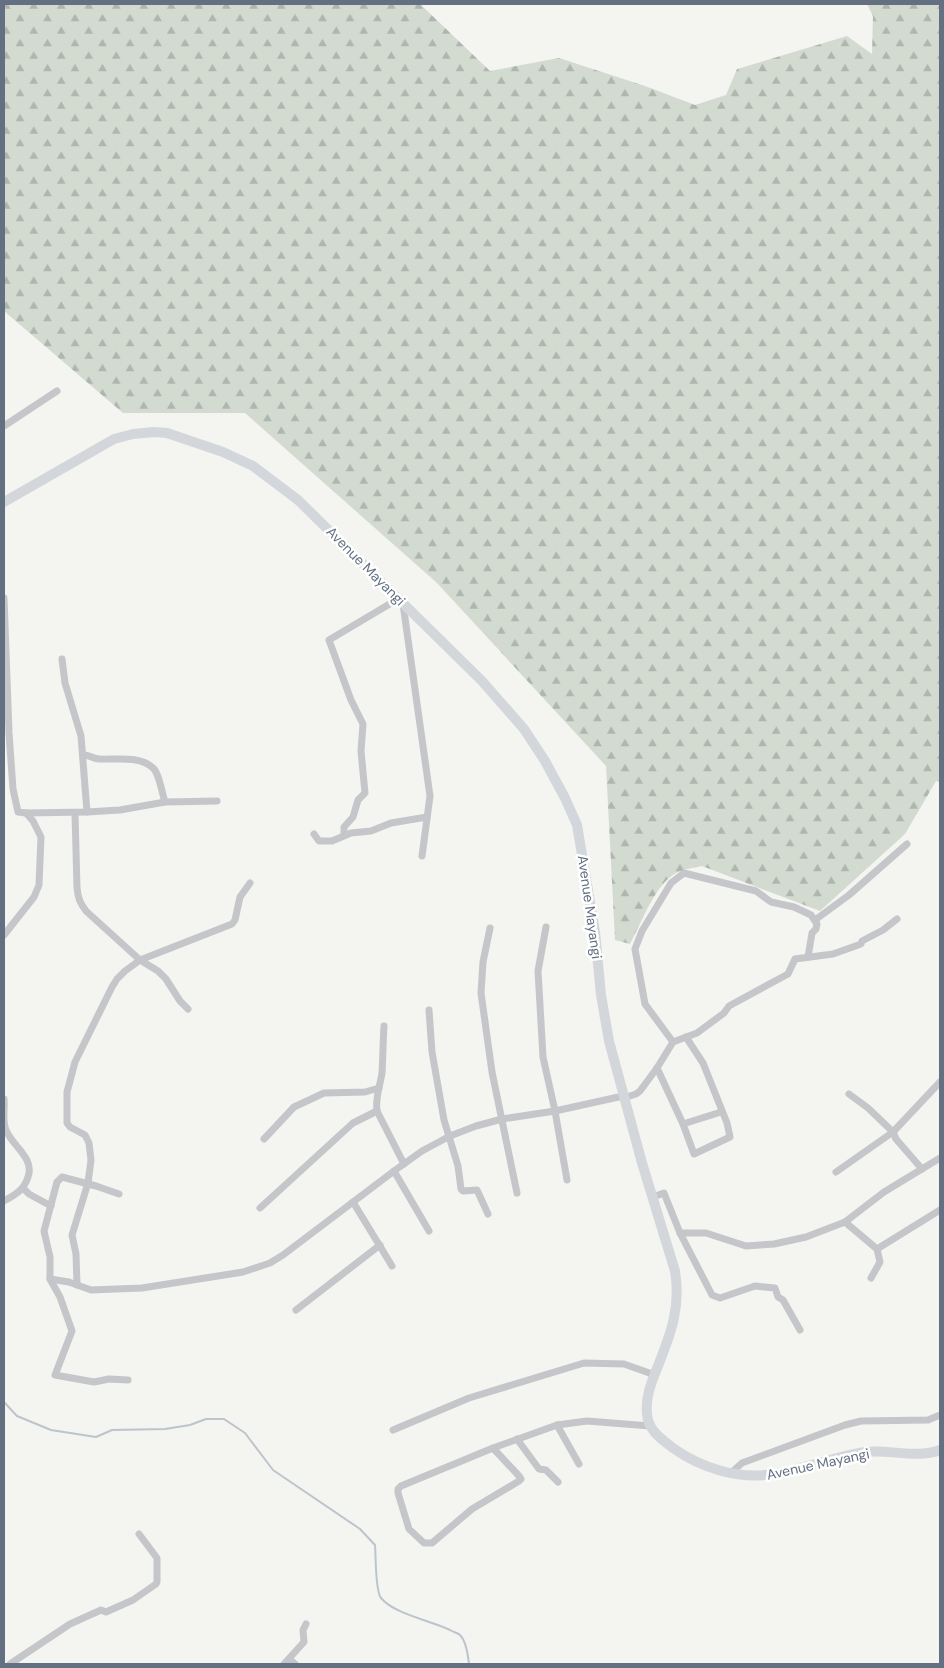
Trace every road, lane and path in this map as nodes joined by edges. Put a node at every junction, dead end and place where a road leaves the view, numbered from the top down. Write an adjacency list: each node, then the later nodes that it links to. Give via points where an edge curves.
1 (56, 390): 2 (street)
2 (4, 426)
3 (4, 502): 5 (street, Avenue Mayangi, via 114,439 133,434 167,433 253,466 298,500)
4 (4, 598): 6 (street)
5 (401, 602): 14 (street, via 430,796); 16 (street, via 329,640 364,726 361,752 365,794 358,800 353,817 344,826); 36 (street, Avenue Mayangi, via 482,681 524,729 573,814 595,932 603,1012)
6 (5, 642): 12 (street, via 16,810)
7 (62, 658): 8 (street, via 65,683)
8 (84, 754): 10 (street, via 96,759 115,758 150,766 156,771); 11 (street)
9 (217, 801): 10 (street)
10 (165, 802): 11 (street)
11 (87, 812): 13 (street)
12 (26, 813): 13 (street); 24 (street, via 41,837 39,885 34,897)
13 (74, 813): 26 (street, via 78,897 86,911)
14 (427, 817): 16 (street); 18 (street)
15 (314, 834): 16 (street, via 320,841 332,841)
16 (344, 835)
17 (907, 844): 21 (street, via 849,895)
18 (422, 856)
19 (250, 883): 26 (street, via 240,897 236,920 232,924)
20 (897, 919): 25 (street, via 862,940 861,944 834,954)
21 (814, 920): 25 (street, via 817,924); 31 (street, via 811,915 771,902 756,891 684,873 671,884 635,948 645,1004)
22 (490, 928): 41 (street, via 480,990)
23 (546, 928): 38 (street, via 538,965 543,1057)
24 (4, 936)
25 (808, 957): 30 (street, via 795,959 788,974 729,1006 712,1023)
26 (140, 960): 27 (street, via 166,979); 52 (street, via 112,987 83,1043 68,1082 67,1123 85,1135 91,1149)
27 (188, 1009)
28 (429, 1010): 44 (street, via 432,1052 444,1120)
29 (384, 1026): 34 (street)
30 (686, 1037): 31 (street); 40 (street, via 703,1064)
31 (673, 1042): 32 (street)
32 (657, 1068): 36 (street, via 636,1094); 42 (street)
33 (940, 1082): 43 (street)
34 (379, 1088): 39 (street); 45 (street, via 365,1092 324,1093 294,1106)
35 (849, 1094): 43 (street)
36 (624, 1097): 38 (street); 56 (street, Avenue Mayangi)
37 (4, 1099): 53 (street, via 5,1128 30,1168)
38 (555, 1110): 41 (street); 51 (street)
39 (377, 1111): 47 (street); 60 (street, via 353,1123)
40 (722, 1112): 42 (street); 42 (street, via 730,1137 694,1154)
41 (502, 1119): 44 (street); 54 (street)
42 (683, 1124)
43 (893, 1132): 48 (street); 50 (street)
44 (450, 1136): 47 (street); 62 (street, via 462,1190 477,1190)
45 (264, 1140)
46 (940, 1158): 48 (street)
47 (404, 1164): 49 (street)
48 (922, 1169): 63 (street, via 884,1192)
49 (394, 1171): 58 (street); 64 (street)
50 (836, 1172)
51 (567, 1180)
52 (88, 1184): 55 (street); 59 (street, via 60,1178); 71 (street, via 72,1235)
53 (23, 1188): 57 (street); 59 (street)
54 (518, 1193)
55 (119, 1194)
56 (653, 1197): 65 (street, via 664,1193); 74 (street, Avenue Mayangi, via 675,1271 678,1296 674,1323)
57 (4, 1201)
58 (353, 1202): 66 (street); 71 (street, via 277,1259 243,1272 142,1288 92,1290)
59 (51, 1206): 70 (street, via 44,1231 50,1257)
60 (260, 1208)
61 (940, 1210): 67 (street)
62 (488, 1214)
63 (845, 1222): 65 (street, via 806,1237 764,1245 739,1245 706,1234); 67 (street)
64 (429, 1230)
65 (680, 1233): 73 (street, via 712,1295 720,1298 755,1286 775,1288)
66 (380, 1245): 68 (street); 72 (street)
67 (877, 1249): 69 (street, via 880,1262)
68 (392, 1266)
69 (871, 1278)
70 (50, 1279): 71 (street); 75 (street, via 72,1331 56,1375 94,1382)
71 (77, 1285)
72 (296, 1310)
73 (800, 1330)
74 (655, 1375): 78 (street, Avenue Mayangi, via 646,1406); 79 (street, via 624,1364 584,1363 469,1398)
75 (128, 1380)
76 (940, 1415): 84 (street, via 928,1420 860,1421 845,1425 742,1463)
77 (557, 1426): 78 (street, via 587,1421); 80 (street); 83 (street)
78 (650, 1426): 84 (street, Avenue Mayangi, via 659,1438 692,1460)
79 (394, 1430)
80 (517, 1439): 81 (street); 85 (street, via 539,1469 546,1470)
81 (493, 1448): 81 (street, via 398,1490 407,1525 424,1543 432,1543 472,1509 519,1481 521,1478)
82 (939, 1452): 84 (street, Avenue Mayangi, via 865,1452 772,1475)
83 (578, 1464)
84 (731, 1473)
85 (558, 1482)
86 (139, 1534): 89 (street, via 157,1558 156,1584 133,1600 70,1624)
87 (306, 1624): 88 (street, via 304,1642)
88 (289, 1662)
89 (10, 1664)

